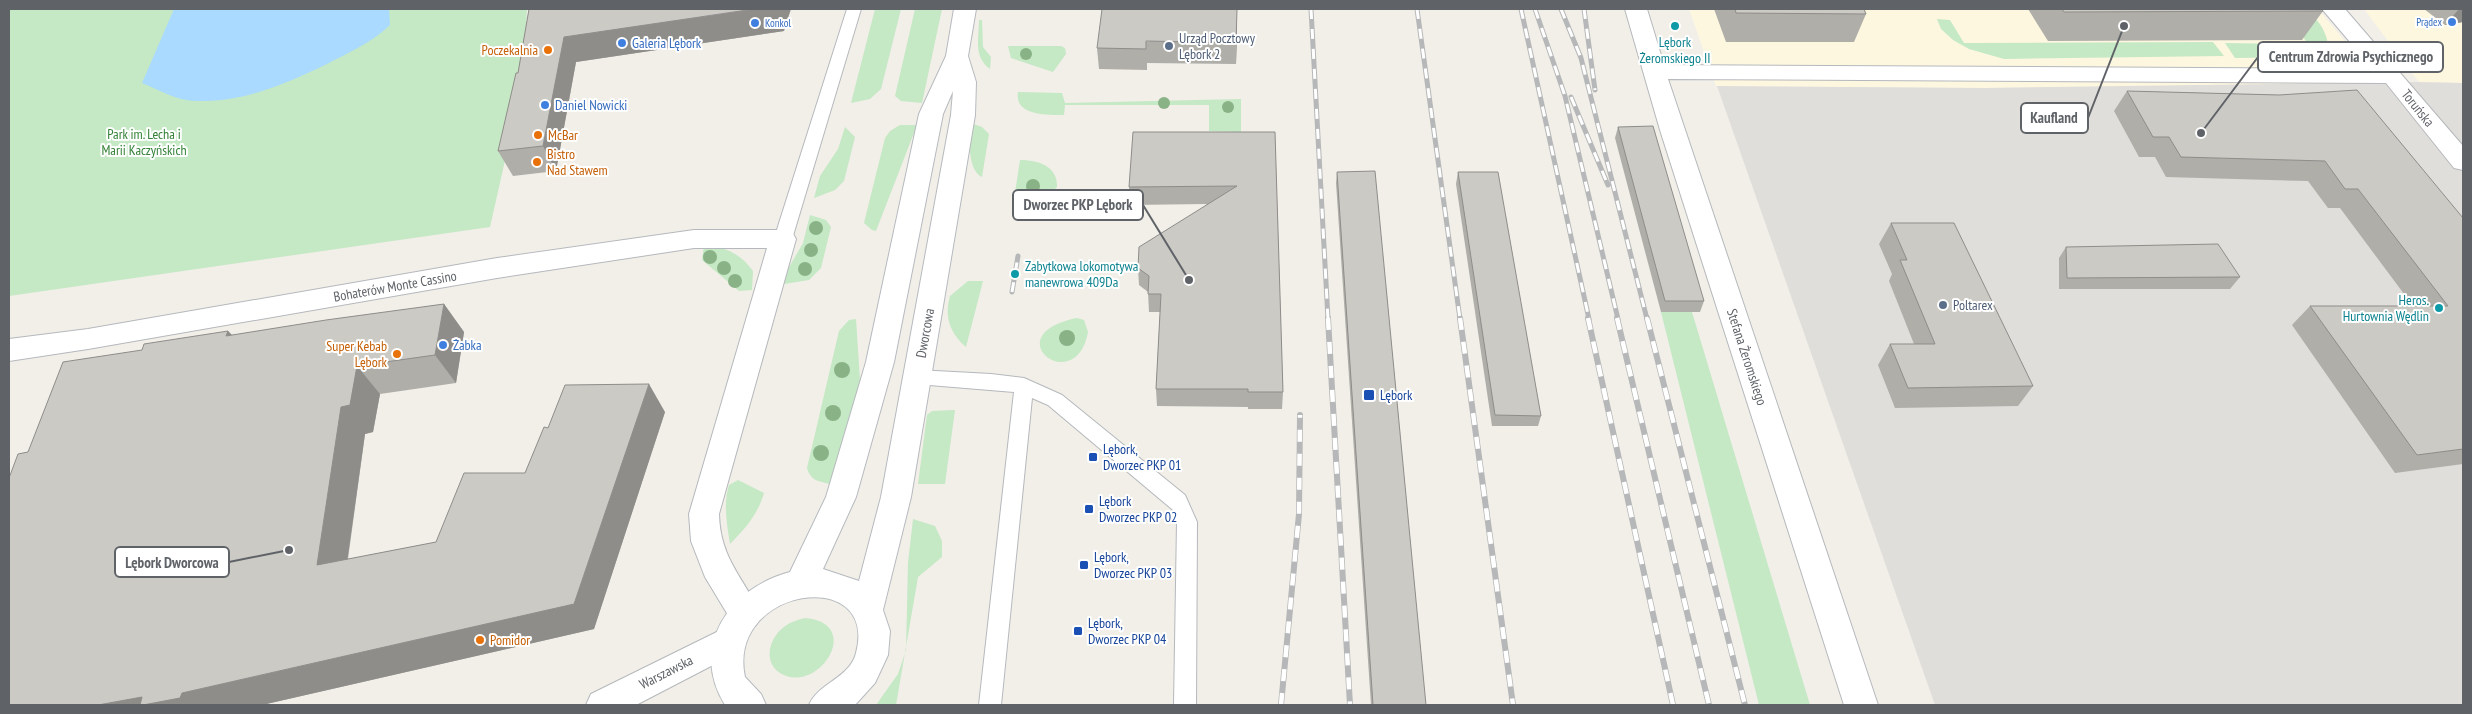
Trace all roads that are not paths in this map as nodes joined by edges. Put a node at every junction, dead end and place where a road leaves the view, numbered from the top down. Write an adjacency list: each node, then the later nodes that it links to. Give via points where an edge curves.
1 (854, 9): 9 (lane)
2 (965, 9): 5 (street, Dworcowa)
3 (1636, 9): 6 (street, Stefana Żeromskiego)
4 (2333, 9): 7 (street, Toruńska)
5 (957, 56): 11 (street, Dworcowa, via 965,82 963,115); 13 (street, Dworcowa, via 930,114 880,362 841,497)
6 (1656, 72): 7 (street); 21 (street, Stefana Żeromskiego, via 1672,130)
7 (2392, 76): 8 (street, Toruńska)
8 (2463, 162)
9 (783, 239): 10 (street, Bohaterów Monte Cassino, via 694,239 546,260); 15 (street, via 704,514 703,528 709,550 726,588)
10 (9, 350)
11 (917, 377): 12 (lane); 14 (street, Dworcowa, via 892,514)
12 (1024, 386): 19 (lane); 20 (lane, via 1055,400 1182,506 1186,522)
13 (802, 583): 14 (street, Warszawska, via 828,583 851,592); 15 (street, Warszawska, via 781,588 761,599)
14 (868, 608): 17 (street, via 874,627 874,647 869,660 853,686)
15 (737, 628): 16 (street, via 725,663 730,684); 18 (street, Warszawska)
16 (741, 704)
17 (831, 704)
18 (603, 705)
19 (990, 705)
20 (1185, 705)
21 (1861, 705)

